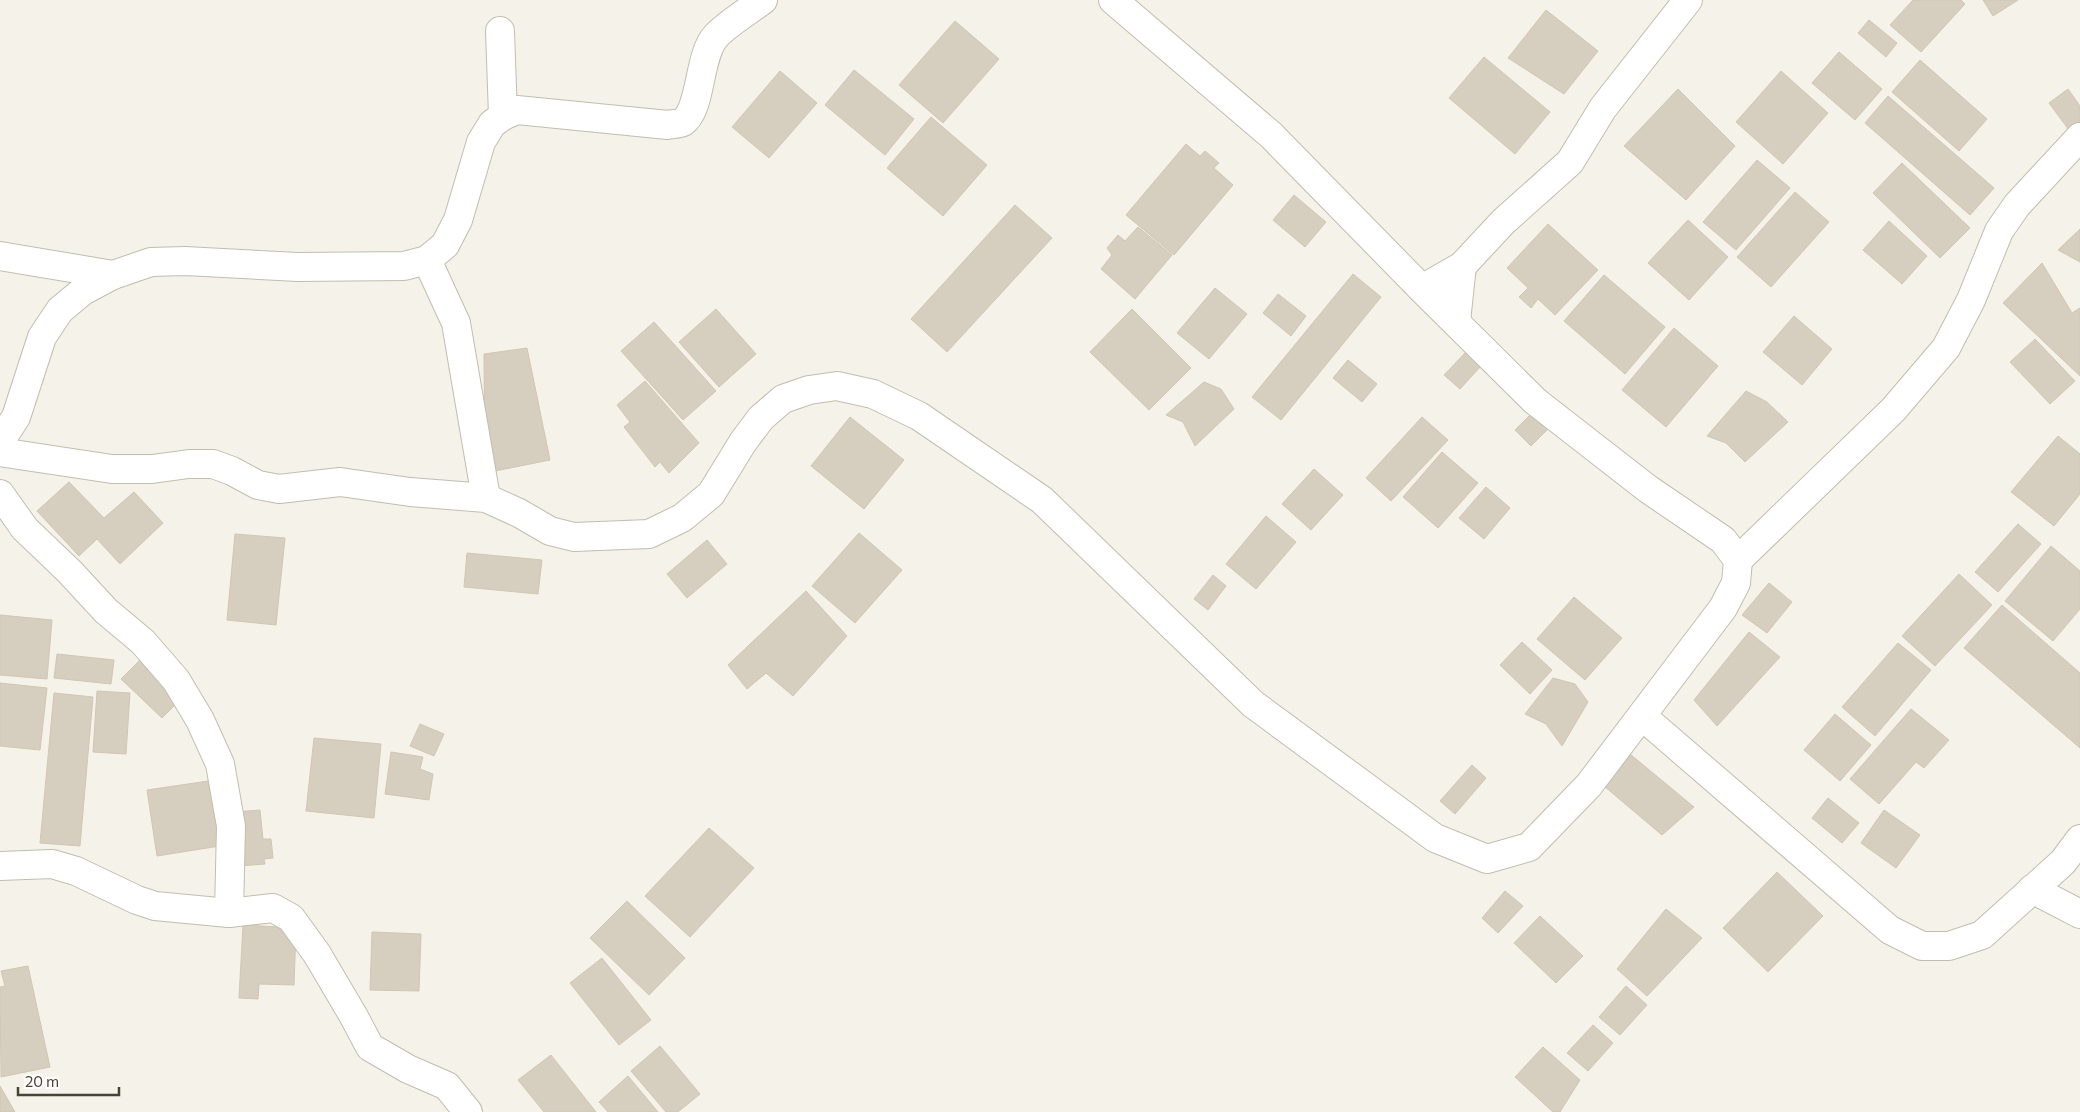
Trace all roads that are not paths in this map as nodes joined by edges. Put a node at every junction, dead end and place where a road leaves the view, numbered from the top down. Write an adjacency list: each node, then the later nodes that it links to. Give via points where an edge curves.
1 (763, 0): 5 (street, via 716,35 707,49 689,115 682,122 668,125 517,110)
2 (1113, 0): 11 (street, via 1271,135)
3 (1688, 0): 9 (street, via 1603,108 1570,162 1503,222)
4 (500, 31): 5 (street)
5 (503, 116): 8 (street, via 492,124 481,142 458,220 445,245)
6 (2080, 137): 17 (street, via 2017,205 2000,230 1971,300 1946,348 1893,410)
7 (0, 256): 10 (street)
8 (427, 260): 10 (street, via 404,266 298,267 150,262); 16 (street, via 456,323)
9 (1462, 266): 11 (street); 12 (street)
10 (113, 275): 13 (street, via 60,310 46,330 16,417)
11 (1422, 289): 12 (street)
12 (1456, 320): 17 (street, via 1535,401 1648,489 1723,540)
13 (0, 442)
14 (0, 452): 16 (street, via 112,469 212,464 258,485 278,489 340,482)
15 (0, 494): 22 (street, via 25,529 106,611 143,642 176,680 200,720 220,764 231,826)
16 (486, 498): 18 (street, via 550,531 574,538 649,534 682,518 711,494 761,418 783,399 809,390 838,386 873,394 919,416 1042,500 1253,704 1435,838 1488,859 1529,847 1589,784)
17 (1738, 560): 18 (street, via 1736,583 1723,608)
18 (1642, 716): 21 (street, via 1890,930 1922,946 1949,946 1982,935)
19 (2080, 839): 21 (street, via 2063,862)
20 (0, 866): 22 (street, via 52,864 76,871 155,906)
21 (2032, 889): 23 (street)
22 (229, 912): 24 (street, via 273,908 291,918 316,954 370,1047 447,1086)
23 (2080, 914)
24 (468, 1112)

